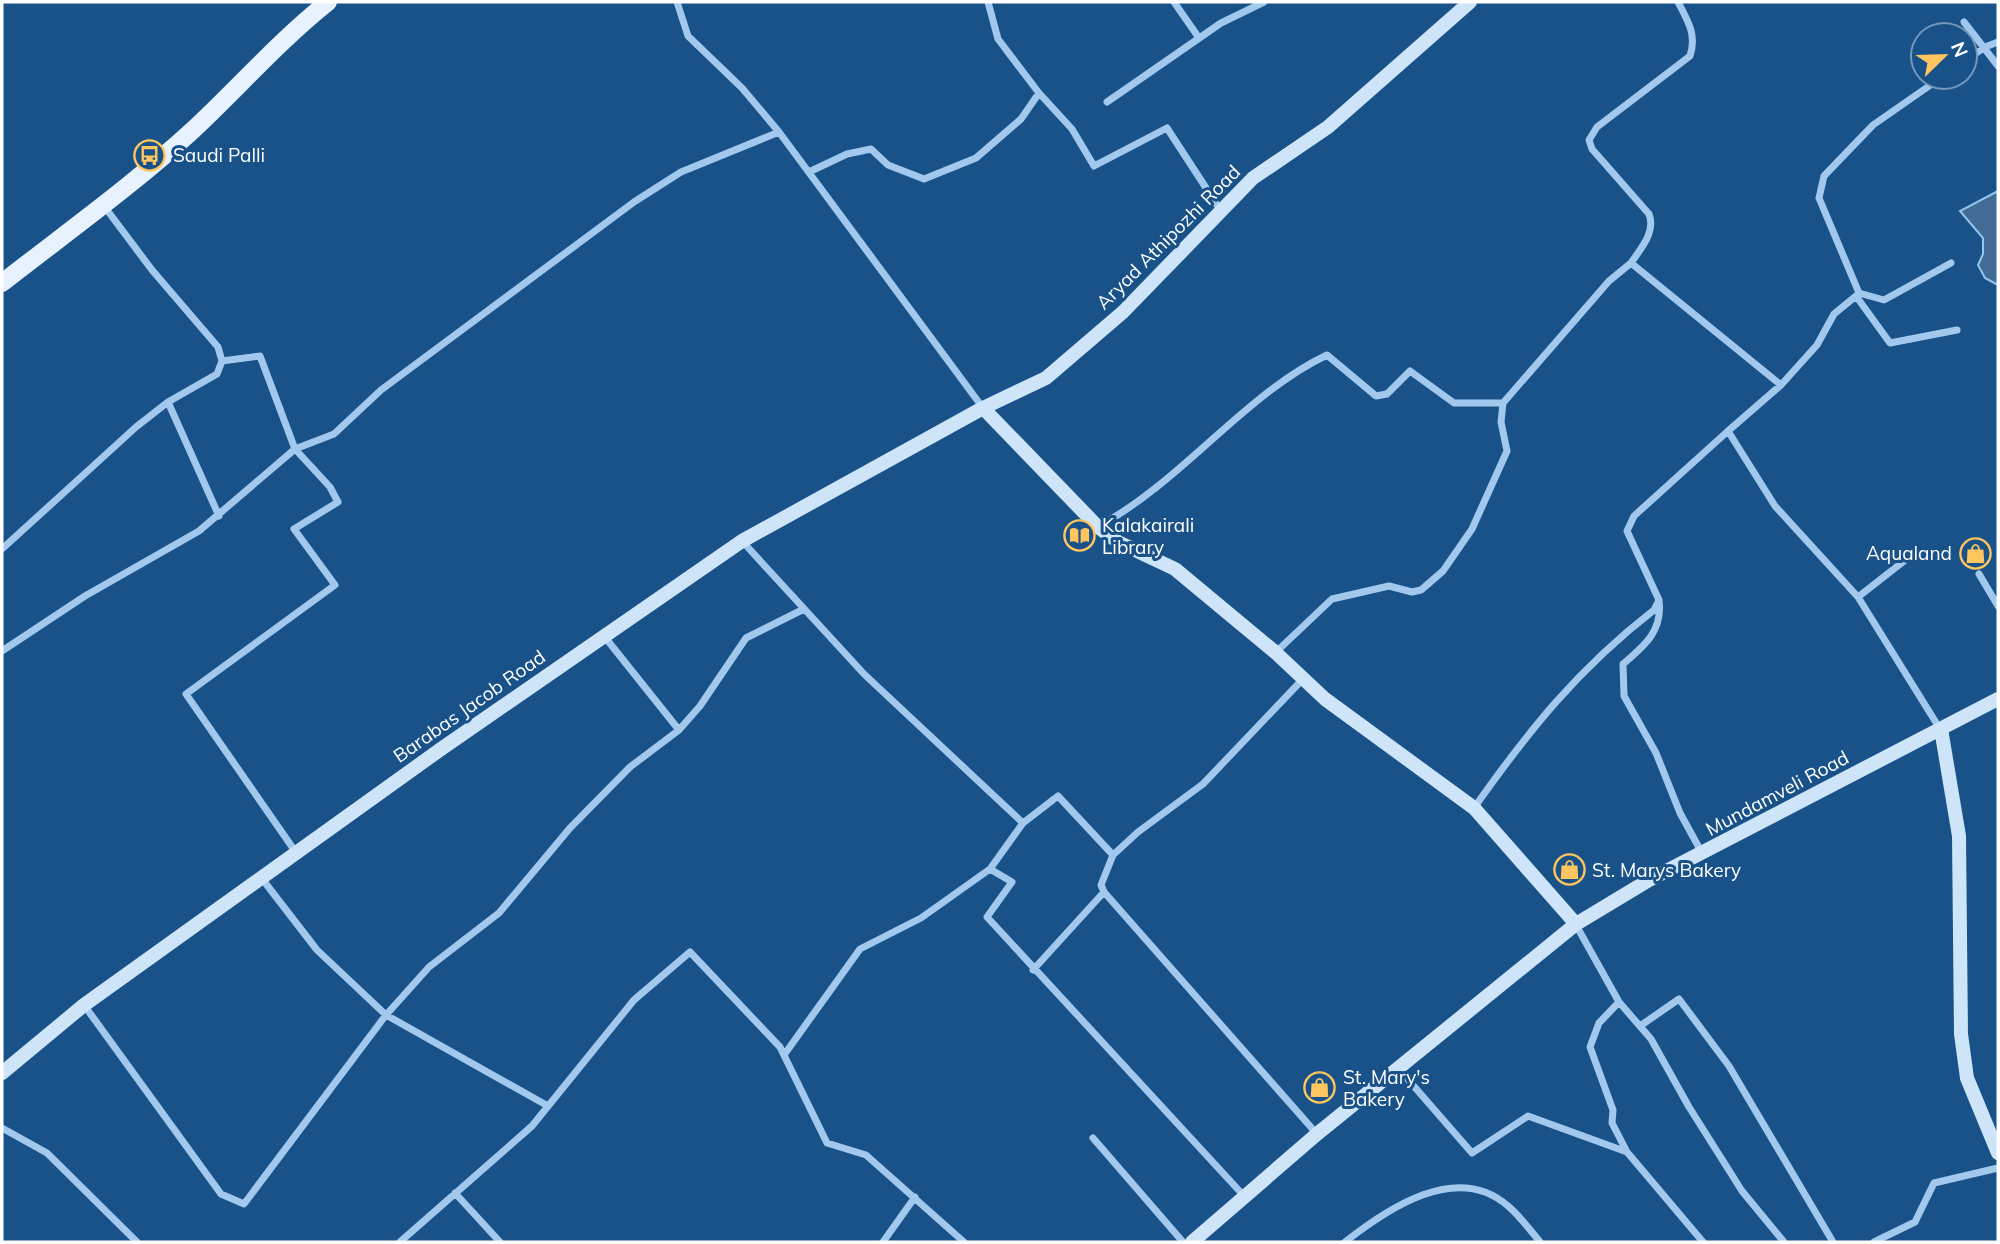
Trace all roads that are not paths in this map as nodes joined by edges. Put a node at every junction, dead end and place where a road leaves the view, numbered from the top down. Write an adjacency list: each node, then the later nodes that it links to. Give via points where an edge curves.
1 (328, 2): 19 (main road, via 296,27 193,130)
2 (677, 2): 17 (street, via 688,36 743,88)
3 (988, 2): 15 (street, via 998,39)
4 (1174, 2): 8 (street)
5 (1265, 2): 8 (street)
6 (1470, 2): 20 (street, Aryad Athipozhi Road, via 1328,127 1253,178)
7 (1678, 2): 21 (street, via 1692,29 1690,56 1597,127 1589,140 1653,222)
8 (1199, 38): 16 (street)
9 (1979, 41): 11 (street)
10 (1998, 42): 11 (street)
11 (1984, 47): 12 (street); 13 (street)
12 (1979, 51)
13 (1998, 66)
14 (1922, 91): 24 (street, via 1873,125 1824,176 1819,198)
15 (1039, 93): 18 (street, via 1021,118 976,158 924,179 888,165 871,149 847,154); 20 (street, via 1072,129 1094,166 1167,128)
16 (1107, 102)
17 (779, 132): 18 (street); 32 (street, via 681,172 634,201 381,390 334,434)
18 (809, 172): 30 (street)
19 (103, 205): 23 (main road); 26 (street, via 218,347)
20 (1221, 211): 30 (street, Aryad Athipozhi Road, via 1123,312 1057,369)
21 (1631, 263): 27 (street); 29 (street, via 1609,281)
22 (1951, 263): 24 (street, via 1884,300)
23 (2, 283)
24 (1858, 295): 25 (street, via 1890,343); 27 (street, via 1834,314 1817,345)
25 (1957, 330)
26 (222, 361): 28 (street, via 217,374); 32 (street, via 260,356)
27 (1781, 385): 31 (street)
28 (168, 402): 33 (street); 36 (street)
29 (1503, 403): 34 (street, via 1454,404 1410,371 1387,394 1376,396 1327,355 1295,370 1193,457); 45 (street, via 1501,422 1507,451 1472,529 1443,571 1421,590 1389,586 1332,599)
30 (983, 408): 34 (street); 35 (street, Barabas Jacob Road)
31 (1728, 431): 39 (street, via 1776,506); 40 (street, via 1634,516 1627,531)
32 (295, 449): 33 (street); 52 (street, via 338,502 294,529 335,585 186,694)
33 (219, 516): 44 (street)
34 (1098, 527): 45 (street, via 1118,542 1175,569)
35 (742, 541): 42 (street); 43 (street, Barabas Jacob Road)
36 (2, 549)
37 (1913, 554): 39 (street)
38 (1979, 574): 41 (street)
39 (1858, 597): 48 (street)
40 (1659, 600): 50 (street, via 1654,610 1556,699); 53 (street, via 1661,614 1654,635 1623,664 1624,696)
41 (1998, 606)
42 (804, 609): 49 (street, via 746,638); 51 (street, via 864,674)
43 (604, 636): 49 (street); 52 (street, Barabas Jacob Road)
44 (2, 651)
45 (1275, 652): 46 (street)
46 (1303, 679): 50 (street); 54 (street, via 1203,784)
47 (1998, 699): 48 (street, Mundamveli Road)
48 (1941, 729): 53 (street, Mundamveli Road); 72 (street, via 1959,836 1961,1034 1966,1067)
49 (679, 730): 62 (street, via 630,768 569,828 499,913 429,967)
50 (1474, 808): 58 (street)
51 (1023, 822): 54 (street, via 1058,796); 55 (street)
52 (297, 854): 56 (street, Barabas Jacob Road)
53 (1702, 854): 58 (street, Mundamveli Road)
54 (1113, 855): 57 (street, via 1101,885)
55 (990, 869): 59 (street, via 1012,882 987,918); 64 (street, via 921,918 860,949)
56 (263, 880): 61 (street, Barabas Jacob Road); 62 (street, via 317,950)
57 (1104, 892): 59 (street); 69 (street)
58 (1576, 924): 60 (street); 65 (street, Mundamveli Road)
59 (1033, 970): 76 (street)
60 (1619, 1002): 63 (street); 71 (street, via 1599,1023 1590,1047 1613,1110 1612,1123)
61 (84, 1005): 62 (street, via 221,1195 244,1204); 66 (street, Barabas Jacob Road)
62 (386, 1014): 67 (street)
63 (1640, 1026): 87 (street, via 1742,1191); 88 (street, via 1679,999 1729,1066)
64 (784, 1055): 67 (street, via 690,952 634,1000); 75 (street, via 827,1143 866,1155)
65 (1398, 1068): 69 (street, Mundamveli Road); 71 (street, via 1472,1153 1528,1116)
66 (2, 1073)
67 (548, 1107): 74 (street, via 502,1155)
68 (2, 1128): 77 (street, via 47,1153)
69 (1317, 1134): 76 (street, Mundamveli Road)
70 (1093, 1138): 82 (street)
71 (1627, 1152): 86 (street)
72 (1998, 1153)
73 (1998, 1168): 89 (street, via 1934,1184 1915,1222)
74 (456, 1193): 78 (street); 79 (street)
75 (915, 1197): 80 (street); 81 (street)
76 (1245, 1198): 83 (street, Mundamveli Road)
77 (137, 1242)
78 (400, 1242)
79 (500, 1242)
80 (883, 1242)
81 (964, 1242)
82 (1182, 1242)
83 (1192, 1242)
84 (1345, 1242): 85 (street, via 1382,1212 1439,1188 1479,1190 1507,1205)
85 (1540, 1242)
86 (1703, 1242)
87 (1784, 1242)
88 (1833, 1242)
89 (1874, 1242)

